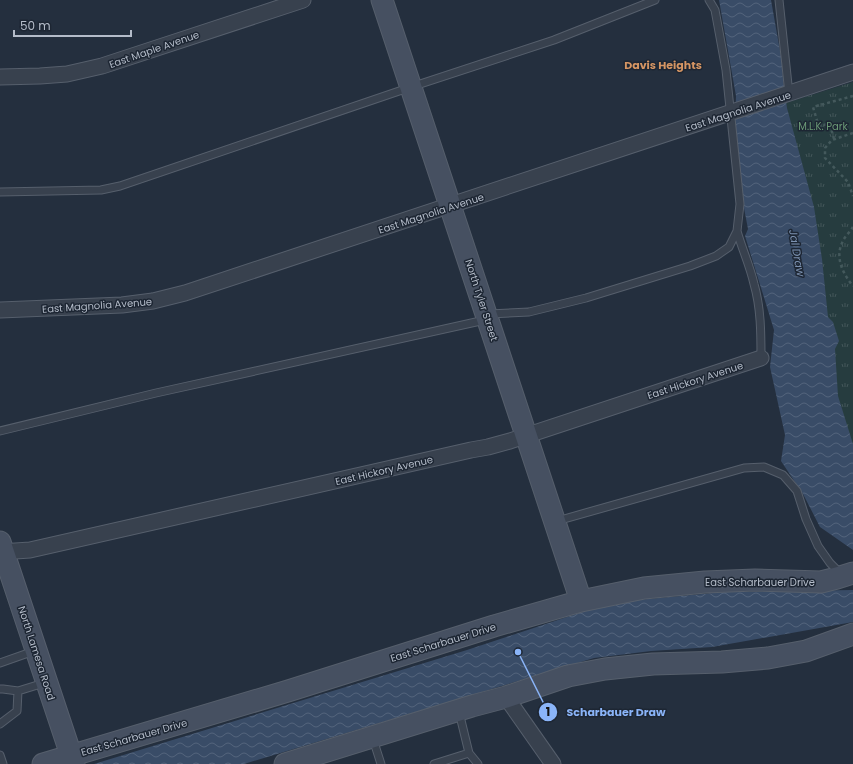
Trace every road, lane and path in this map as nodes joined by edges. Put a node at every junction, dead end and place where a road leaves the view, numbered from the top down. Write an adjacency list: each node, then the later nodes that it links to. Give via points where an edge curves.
1 (303, 0): 7 (street, East Maple Avenue, via 102,66 67,74)
2 (382, 0): 8 (main road, North Tyler Street)
3 (655, 0): 8 (lane, via 554,40)
4 (709, 0): 11 (lane, via 715,10 726,70)
5 (779, 0): 9 (lane)
6 (853, 72): 9 (street, East Magnolia Avenue)
7 (0, 76)
8 (411, 87): 14 (lane, via 120,186 94,190); 16 (main road, North Tyler Street)
9 (789, 94): 11 (street, East Magnolia Avenue)
10 (853, 96): 13 (path, via 813,107 818,124 830,125)
11 (730, 113): 16 (street, East Magnolia Avenue); 18 (lane, via 740,204)
12 (853, 133): 13 (path)
13 (834, 139): 15 (path, via 825,148 825,158 848,182)
14 (0, 192)
15 (853, 196)
16 (450, 206): 20 (street, East Magnolia Avenue, via 243,275 159,300 103,306); 21 (main road, North Tyler Street)
17 (853, 228): 19 (path, via 842,243 839,260 845,276)
18 (737, 231): 21 (lane, via 730,247 716,256 690,266 586,298 530,312); 22 (lane, via 759,306)
19 (853, 286)
20 (0, 310)
21 (487, 317): 23 (lane); 24 (main road, North Tyler Street)
22 (761, 358): 24 (street, East Hickory Avenue)
23 (0, 431)
24 (526, 435): 25 (main road, North Tyler Street); 26 (street, East Hickory Avenue, via 488,447 30,550)
25 (555, 522): 27 (lane, via 744,468 764,467 783,475 797,491 818,546 830,563); 28 (main road, North Tyler Street)
26 (1, 548): 30 (main road, North Lamesa Road)
27 (848, 574): 28 (main road, East Scharbauer Drive, via 821,582 755,580 644,588)
28 (581, 601): 41 (main road, East Scharbauer Drive)
29 (853, 634): 35 (main road, via 806,651 768,658 605,669 568,676)
30 (36, 650): 31 (lane); 32 (main road, North Lamesa Road)
31 (0, 663)
32 (47, 682): 34 (lane); 41 (main road, North Lamesa Road)
33 (0, 689): 34 (lane)
34 (18, 691): 37 (lane, via 17,711)
35 (506, 697): 36 (main road); 48 (street)
36 (459, 710): 38 (main road); 39 (lane)
37 (0, 724)
38 (372, 737): 44 (main road); 45 (lane)
39 (470, 753): 46 (lane); 47 (lane)
40 (0, 755): 42 (lane)
41 (72, 759): 43 (main road, East Scharbauer Drive)
42 (3, 764)
43 (43, 764)
44 (285, 764)
45 (381, 764)
46 (434, 764)
47 (478, 764)
48 (553, 764)

